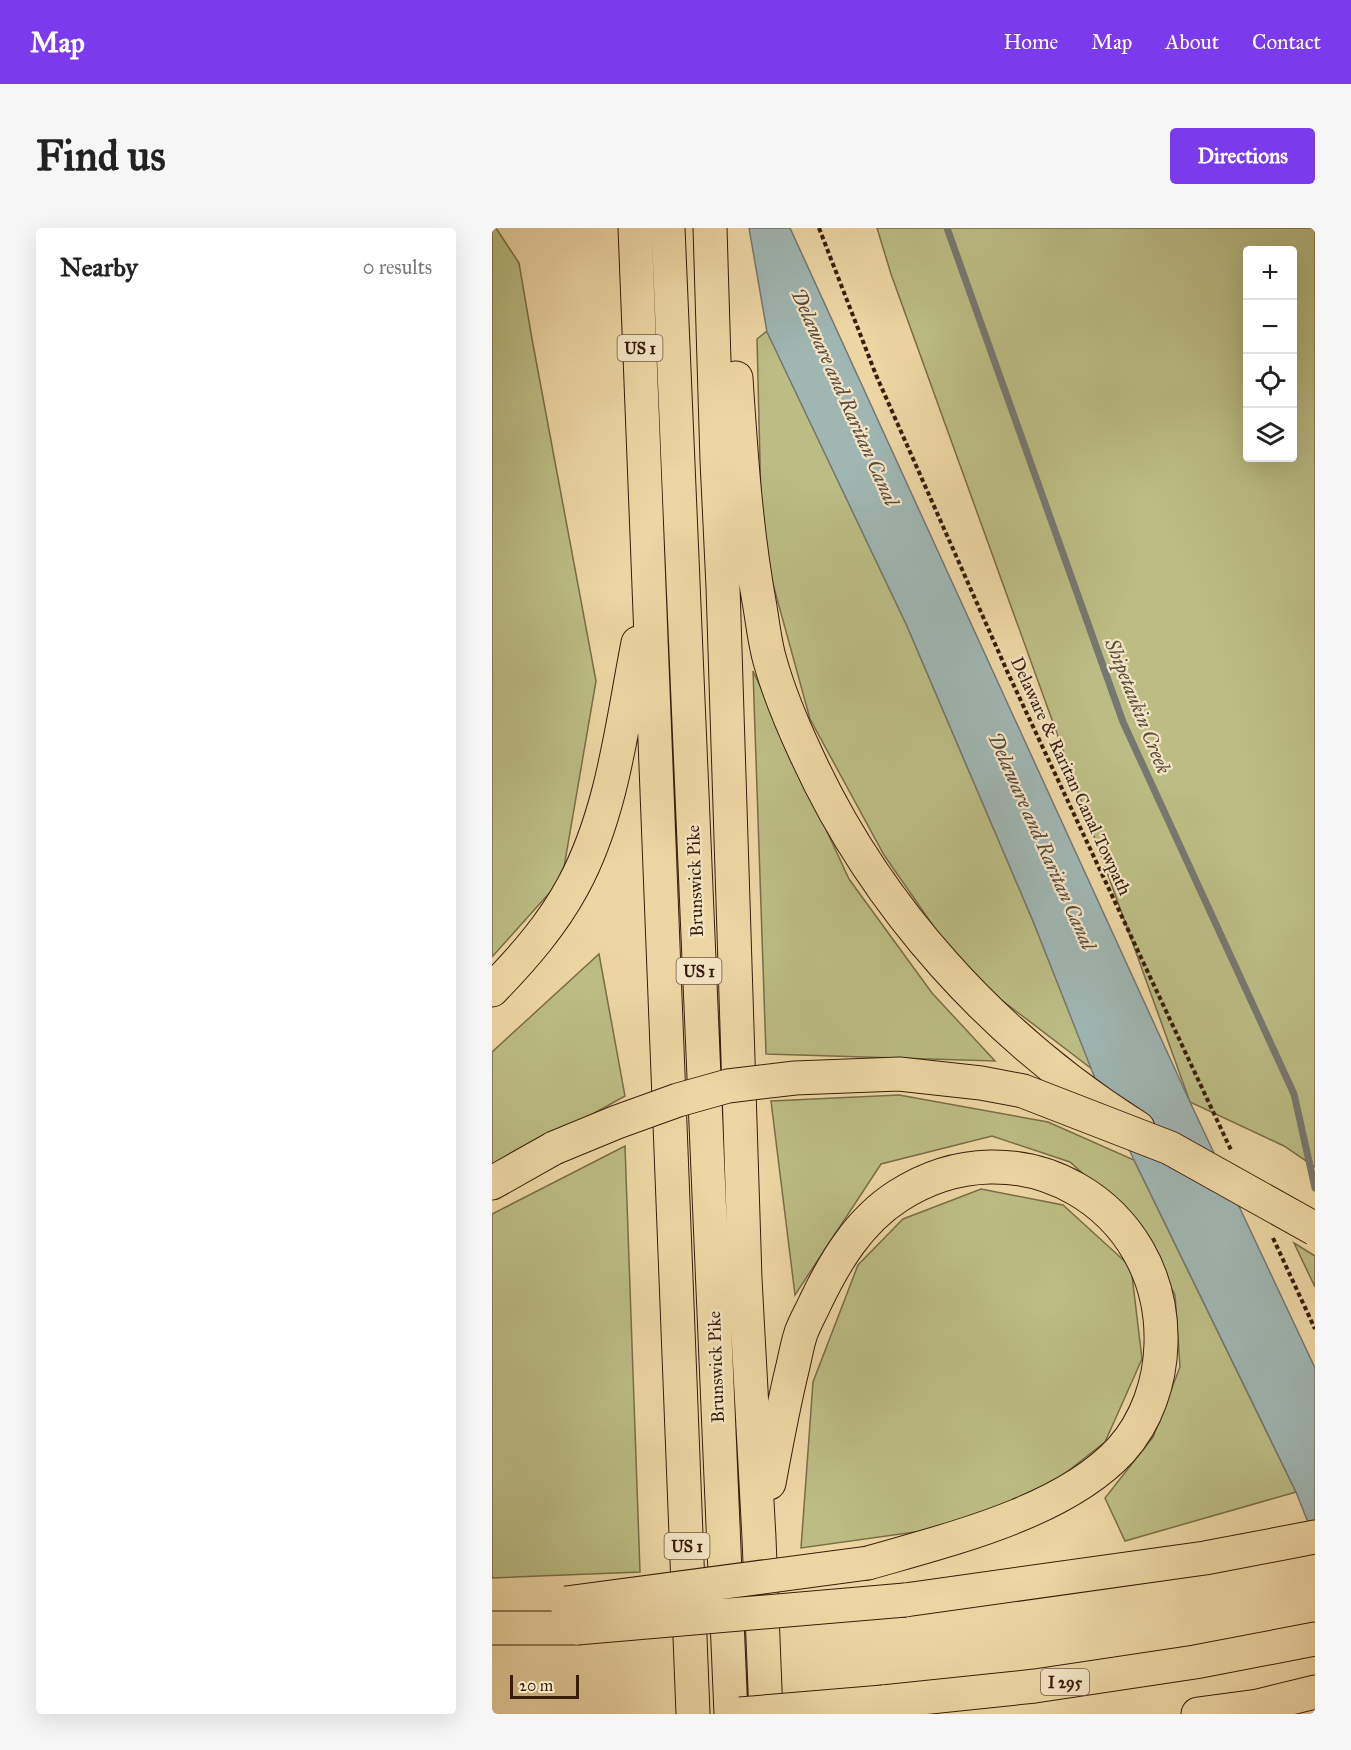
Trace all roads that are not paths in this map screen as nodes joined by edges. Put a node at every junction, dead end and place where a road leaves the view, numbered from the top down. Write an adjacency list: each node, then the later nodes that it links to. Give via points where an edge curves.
1 (635, 228): 5 (highway, Brunswick Pike / US 1)
2 (668, 228): 18 (highway, Brunswick Pike / US 1)
3 (710, 228): 11 (highway, via 745,1268)
4 (725, 228): 7 (highway, bridge, via 747,524 770,660 816,777 855,847 895,906 945,966 1047,1063)
5 (649, 592): 6 (highway, via 608,793 593,844 574,886 549,925); 17 (highway, Brunswick Pike / US 1)
6 (492, 990)
7 (1170, 1148): 8 (highway, bridge, via 1023,1091 981,1083 900,1074 795,1078 728,1086 678,1100 554,1148); 9 (highway, bridge)
8 (492, 1182)
9 (1315, 1229)
10 (1315, 1537): 13 (highway, bridge, via 1205,1558 905,1600)
11 (759, 1538): 13 (highway, bridge, via 801,1332 849,1242 870,1218 917,1186 960,1170 996,1166 1026,1168 1054,1177 1109,1212 1130,1237 1156,1293 1161,1362 1153,1395 1140,1424 1098,1471 1058,1497 956,1537 868,1563); 20 (highway)
12 (492, 1611): 13 (highway)
13 (572, 1615): 14 (highway)
14 (492, 1628)
15 (1315, 1639): 19 (highway, I 295, bridge, via 1035,1686)
16 (1315, 1692): 21 (highway, via 1258,1706)
17 (693, 1714)
18 (731, 1714)
19 (740, 1714)
20 (766, 1714)
21 (1198, 1714)

